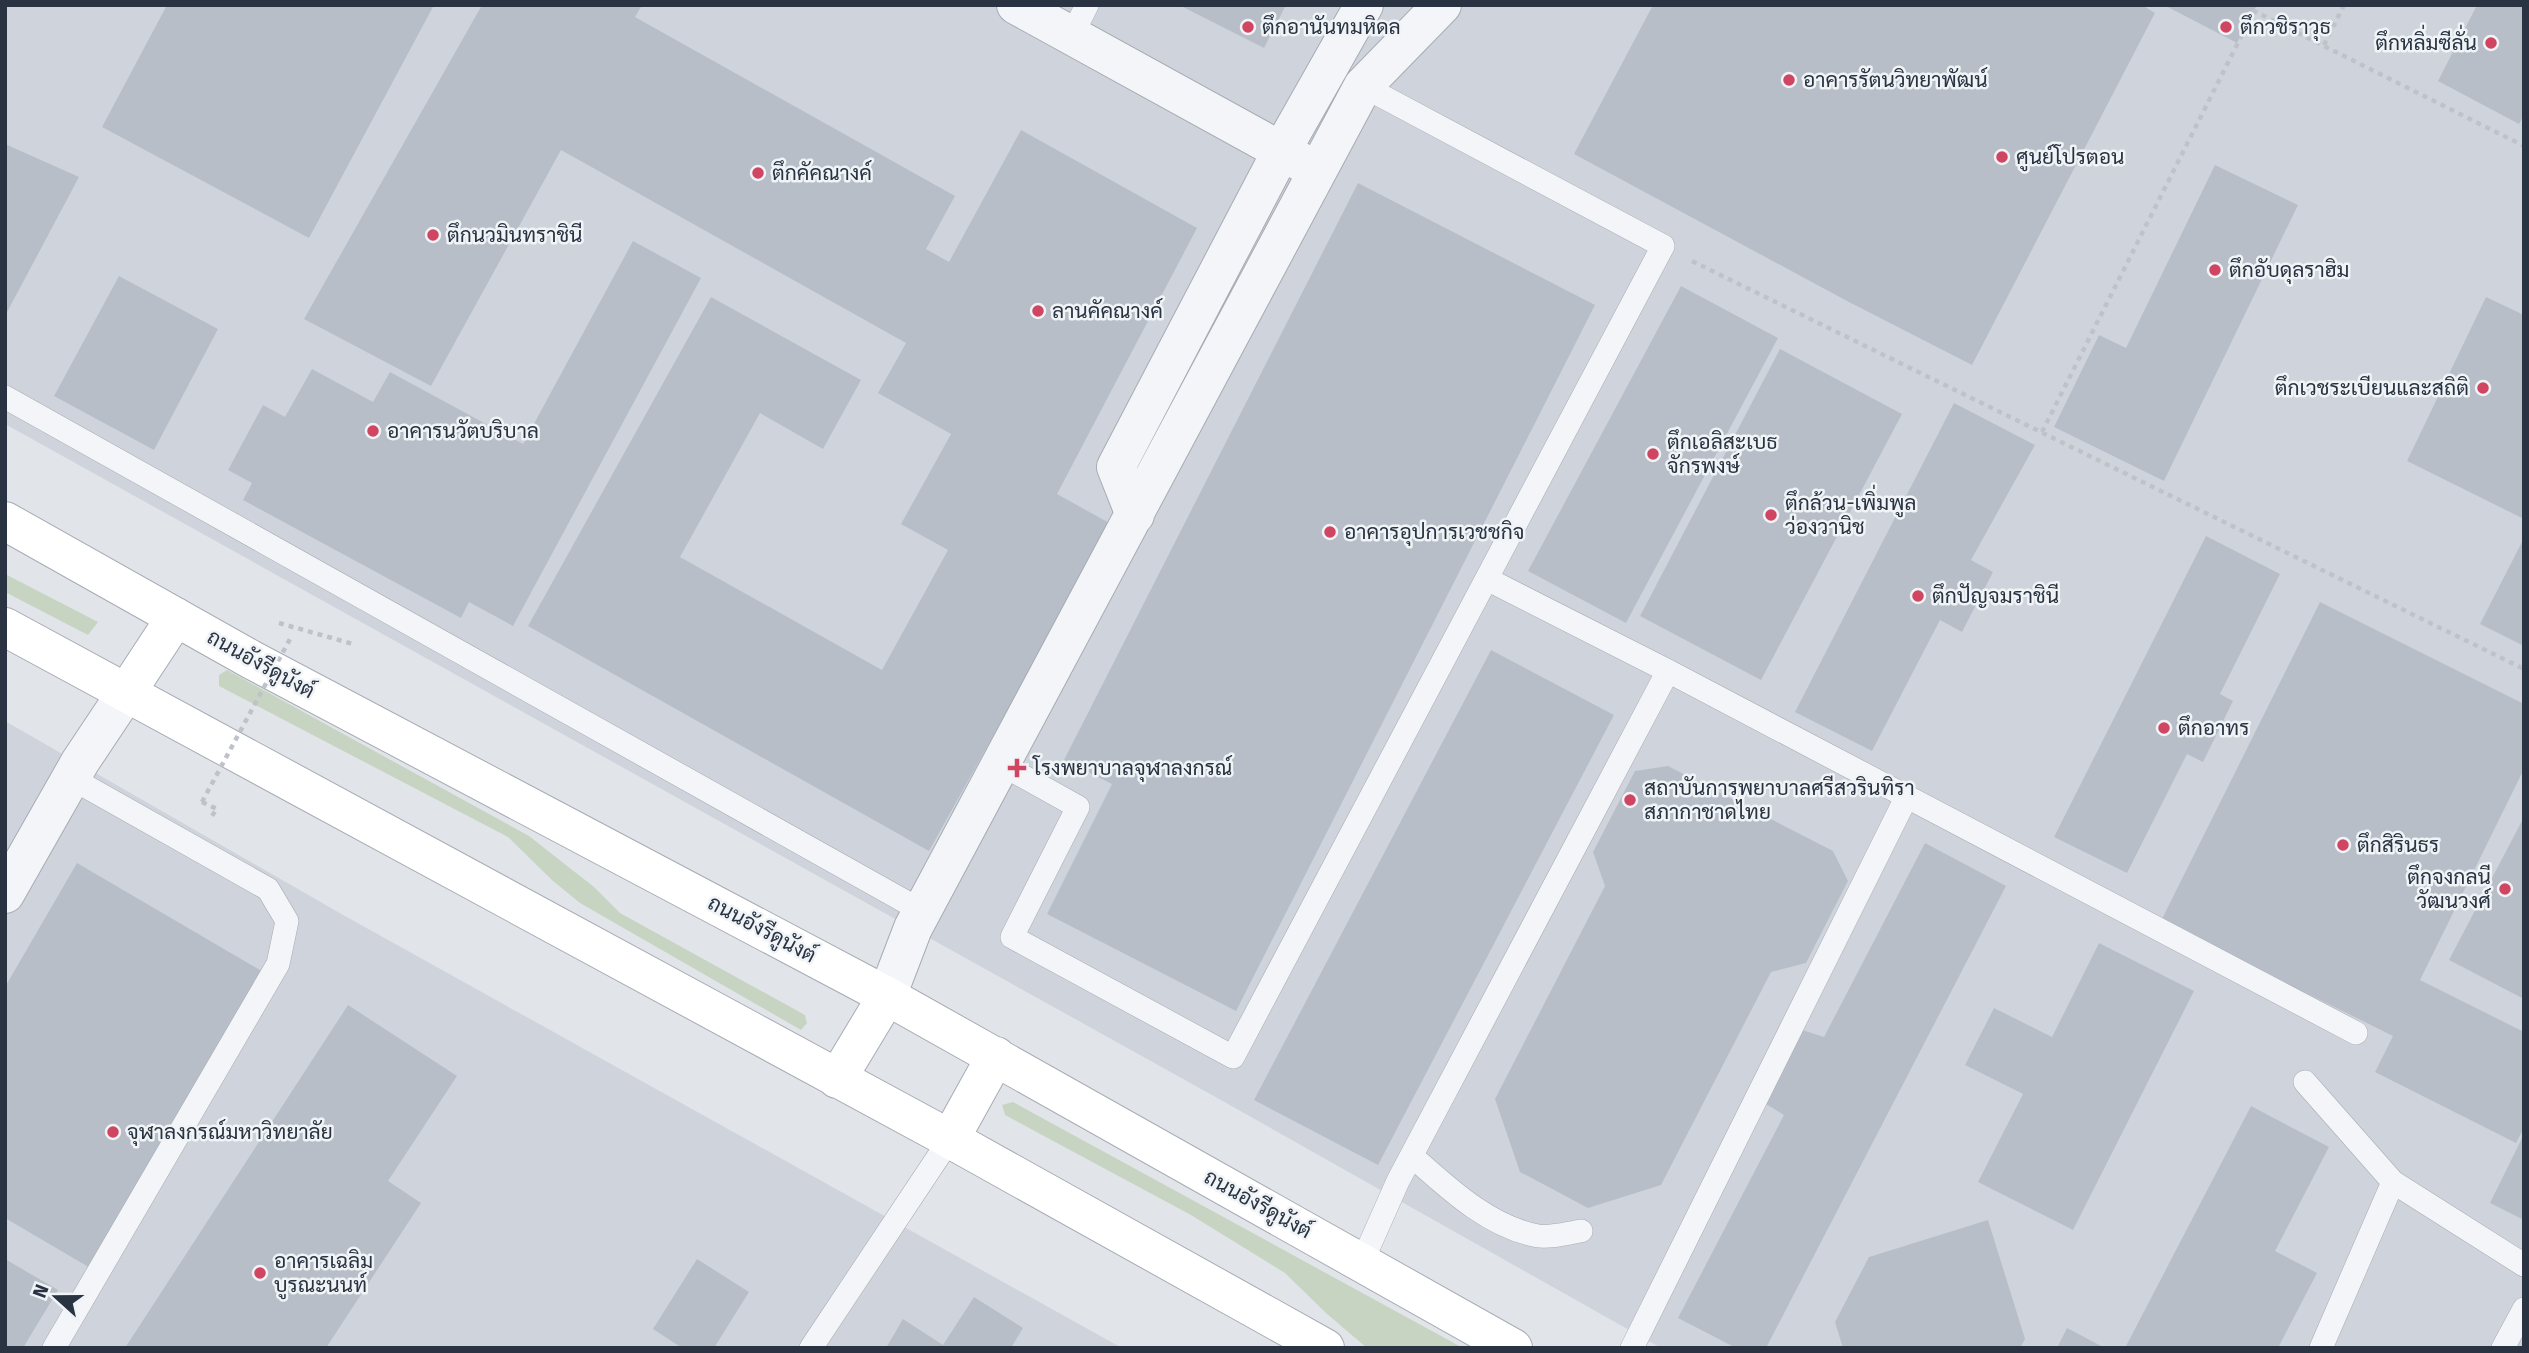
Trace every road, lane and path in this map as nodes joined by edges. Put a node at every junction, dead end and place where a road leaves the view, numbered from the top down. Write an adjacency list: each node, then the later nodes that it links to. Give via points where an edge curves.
1 (1017, 5): 5 (street)
2 (1364, 5): 9 (street)
3 (1443, 5): 7 (street)
4 (2344, 5): 6 (path)
5 (1079, 20): 9 (street)
6 (2324, 45): 8 (path); 13 (path, via 2254,11)
7 (1363, 86): 10 (street); 11 (lane)
8 (2524, 146)
9 (1282, 150): 10 (street); 14 (street, via 1116,467)
10 (1317, 171): 14 (street)
11 (1663, 246): 13 (path); 16 (lane)
12 (5, 397): 30 (lane)
13 (2042, 432): 22 (path)
14 (1135, 515): 25 (street)
15 (5, 521): 17 (main road, ถนนอังรีดูนังต์)
16 (1488, 579): 23 (lane); 25 (lane, via 1233,1057 1012,937 1078,807)
17 (176, 617): 24 (main road); 31 (main road, ถนนอังรีดูนังต์)
18 (5, 627): 24 (main road)
19 (273, 630): 21 (path, via 278,622)
20 (281, 635): 28 (path, bridge, via 290,639)
21 (353, 644)
22 (2524, 669)
23 (1668, 671): 27 (lane); 37 (lane)
24 (127, 693): 26 (street); 34 (main road)
25 (1001, 764): 30 (street)
26 (71, 778): 29 (street); 43 (lane, via 268,889 287,922 278,964)
27 (1906, 796): 32 (lane); 47 (lane)
28 (202, 802)
29 (5, 894)
30 (922, 911): 31 (street)
31 (887, 996): 33 (main road, ถนนอังรีดูนังต์); 34 (main road)
32 (2356, 1033)
33 (996, 1056): 36 (main road); 40 (main road, ถนนอังรีดูนังต์)
34 (837, 1079): 36 (main road)
35 (2305, 1082): 38 (lane)
36 (950, 1139): 44 (lane); 45 (main road)
37 (1412, 1156): 39 (lane, via 1451,1191 1499,1222 1540,1237); 40 (lane)
38 (2393, 1182): 41 (lane); 48 (lane)
39 (1581, 1231)
40 (1362, 1262): 46 (main road, ถนนอังรีดูนังต์)
41 (2524, 1265)
42 (2524, 1310): 49 (lane)
43 (54, 1348)
44 (811, 1348)
45 (1325, 1348)
46 (1513, 1348)
47 (1633, 1348)
48 (2321, 1348)
49 (2503, 1348)

